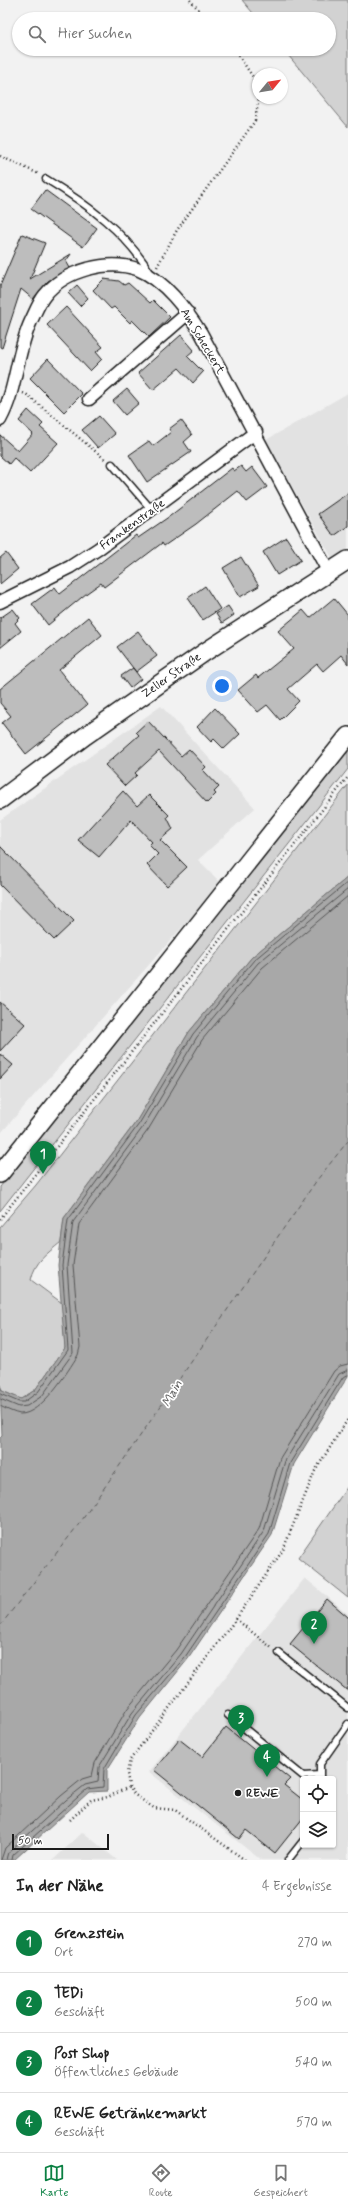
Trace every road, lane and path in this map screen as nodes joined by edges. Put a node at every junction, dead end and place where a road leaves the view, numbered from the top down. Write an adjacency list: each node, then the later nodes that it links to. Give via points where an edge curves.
1 (190, 0): 2 (path)
2 (201, 12)
3 (239, 56): 4 (path)
4 (252, 76)
5 (258, 104): 8 (path, via 255,121 177,230 158,263)
6 (0, 156): 7 (path, via 35,171)
7 (46, 179): 8 (lane, via 72,195 123,236 141,256)
8 (154, 279): 9 (street, Am Scheckert); 10 (street, Am Scheckert, via 138,270 116,265 90,268 55,285 45,296 30,323)
9 (188, 313): 11 (street); 13 (street, Am Scheckert)
10 (12, 391): 12 (street, Am Scheckert); 14 (path, via 26,394)
11 (89, 399)
12 (0, 420)
13 (256, 432): 15 (street, Frankenstraße); 17 (street, Am Scheckert)
14 (112, 464): 15 (lane)
15 (151, 509): 18 (street, Frankenstraße, via 70,567)
16 (348, 560): 17 (main road, Zeller Straße)
17 (328, 571): 21 (main road, Zeller Straße, via 84,736)
18 (0, 602)
19 (348, 736): 22 (main road)
20 (348, 777): 23 (path)
21 (0, 800)
22 (0, 1174)
23 (0, 1219)
24 (348, 1419): 25 (path, via 315,1471 283,1550)
25 (236, 1619): 26 (path); 32 (path, via 130,1760 127,1773)
26 (279, 1653): 27 (lane)
27 (348, 1708)
28 (228, 1715): 30 (lane)
29 (348, 1724): 31 (lane, via 320,1764)
30 (303, 1776)
31 (320, 1776)
32 (129, 1786): 33 (path, via 108,1797 92,1800); 35 (path, via 135,1795 154,1808 175,1810)
33 (70, 1820)
34 (300, 1845): 36 (lane)
35 (244, 1860)
36 (288, 1860)

